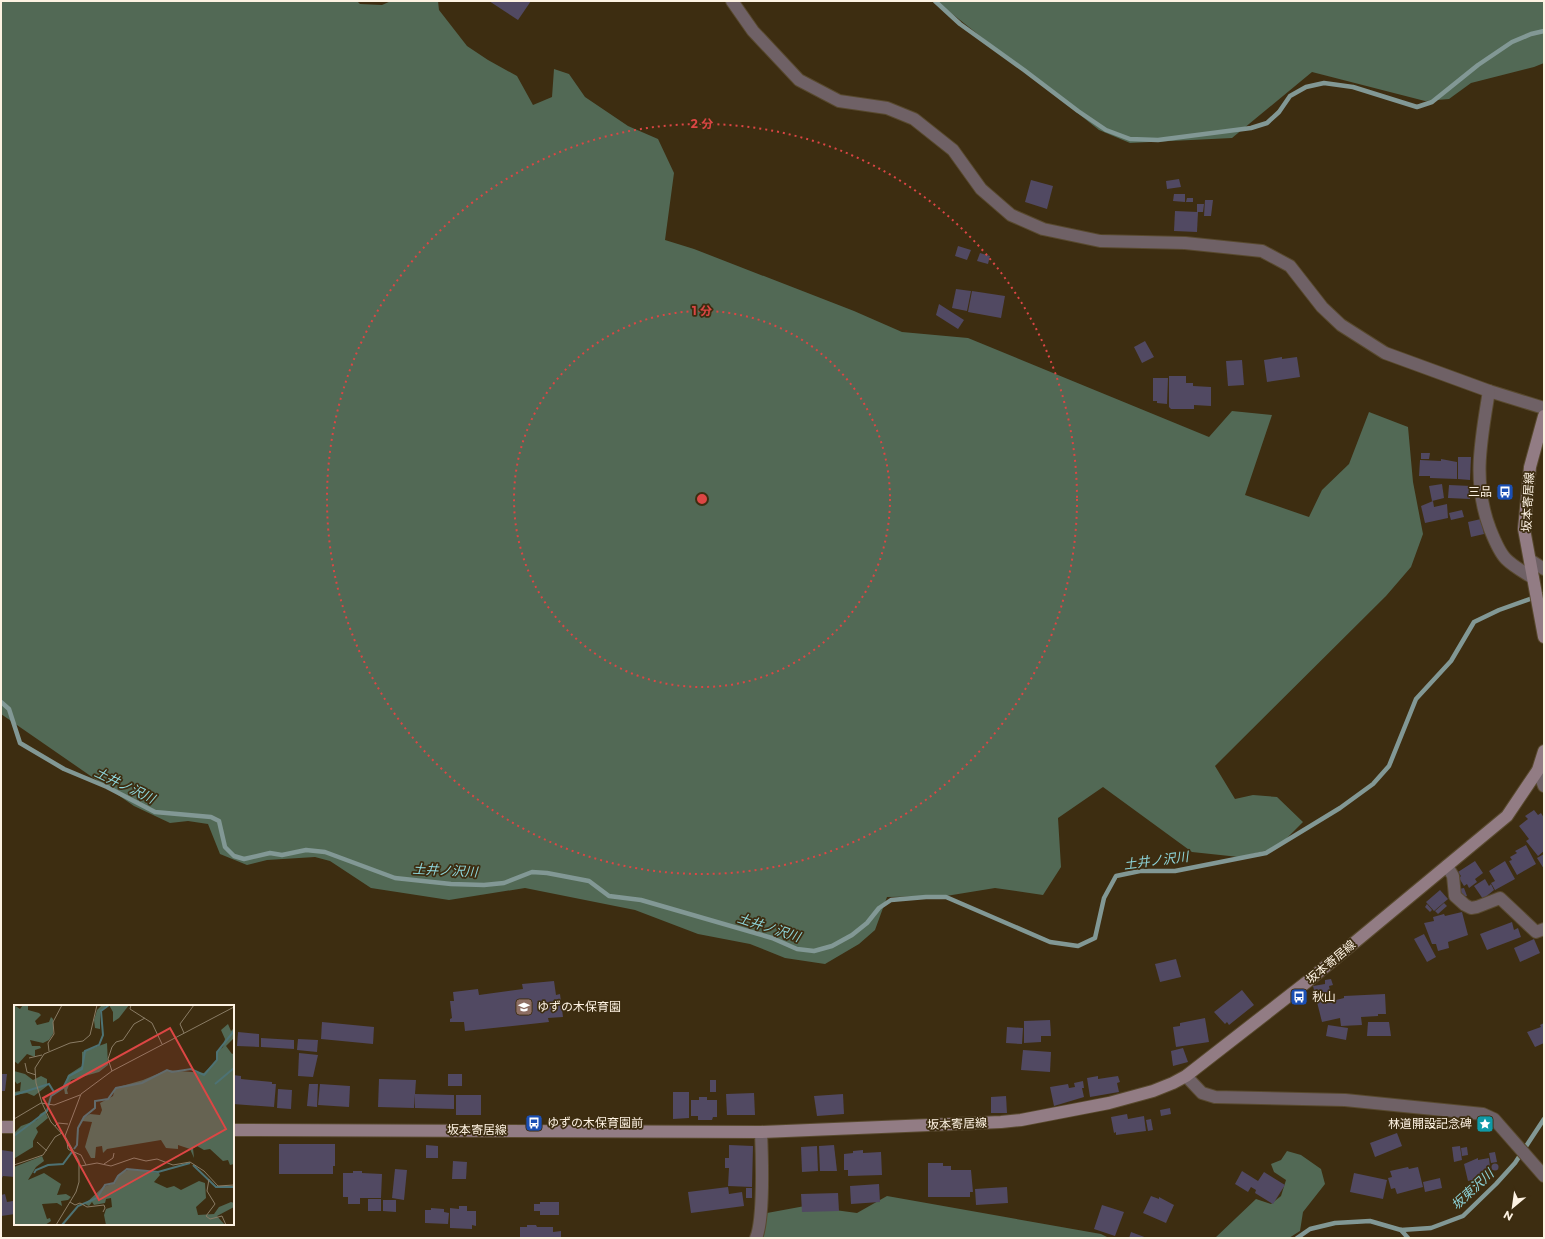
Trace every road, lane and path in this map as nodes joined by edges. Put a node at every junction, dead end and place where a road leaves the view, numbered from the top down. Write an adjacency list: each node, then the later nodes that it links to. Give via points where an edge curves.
1 (732, 1): 2 (street, via 753,30 799,80 840,101 887,108 914,119 953,150 981,189 1011,215 1043,229 1100,241 1185,243 1262,251 1290,266 1322,307 1341,325 1380,350)
2 (1489, 391): 3 (street); 7 (street, via 1480,445 1479,484 1483,510 1505,558)
3 (1544, 408)
4 (1544, 416): 5 (main road, 坂本寄居線, via 1530,467 1524,529)
5 (1530, 560): 6 (street); 7 (main road, 坂本寄居線)
6 (1544, 569)
7 (1533, 578): 8 (main road, 坂本寄居線)
8 (1544, 637)
9 (1544, 751): 10 (main road, 坂本寄居線)
10 (1538, 770): 11 (street); 12 (main road, 坂本寄居線, via 1507,816)
11 (1544, 786)
12 (1447, 866): 13 (street, via 1453,876 1456,896 1465,905 1477,907 1500,898 1536,932); 14 (main road, 坂本寄居線, via 1308,982)
13 (1544, 929)
14 (1186, 1076): 18 (main road, 坂本寄居線, via 1126,1099 1021,1120); 19 (street, via 1202,1094 1215,1097 1345,1100 1483,1114 1494,1119)
15 (1, 1127): 16 (main road)
16 (14, 1127)
17 (234, 1130): 18 (main road, 坂本寄居線)
18 (761, 1132): 20 (street, via 759,1231)
19 (1544, 1176)
20 (756, 1238)

